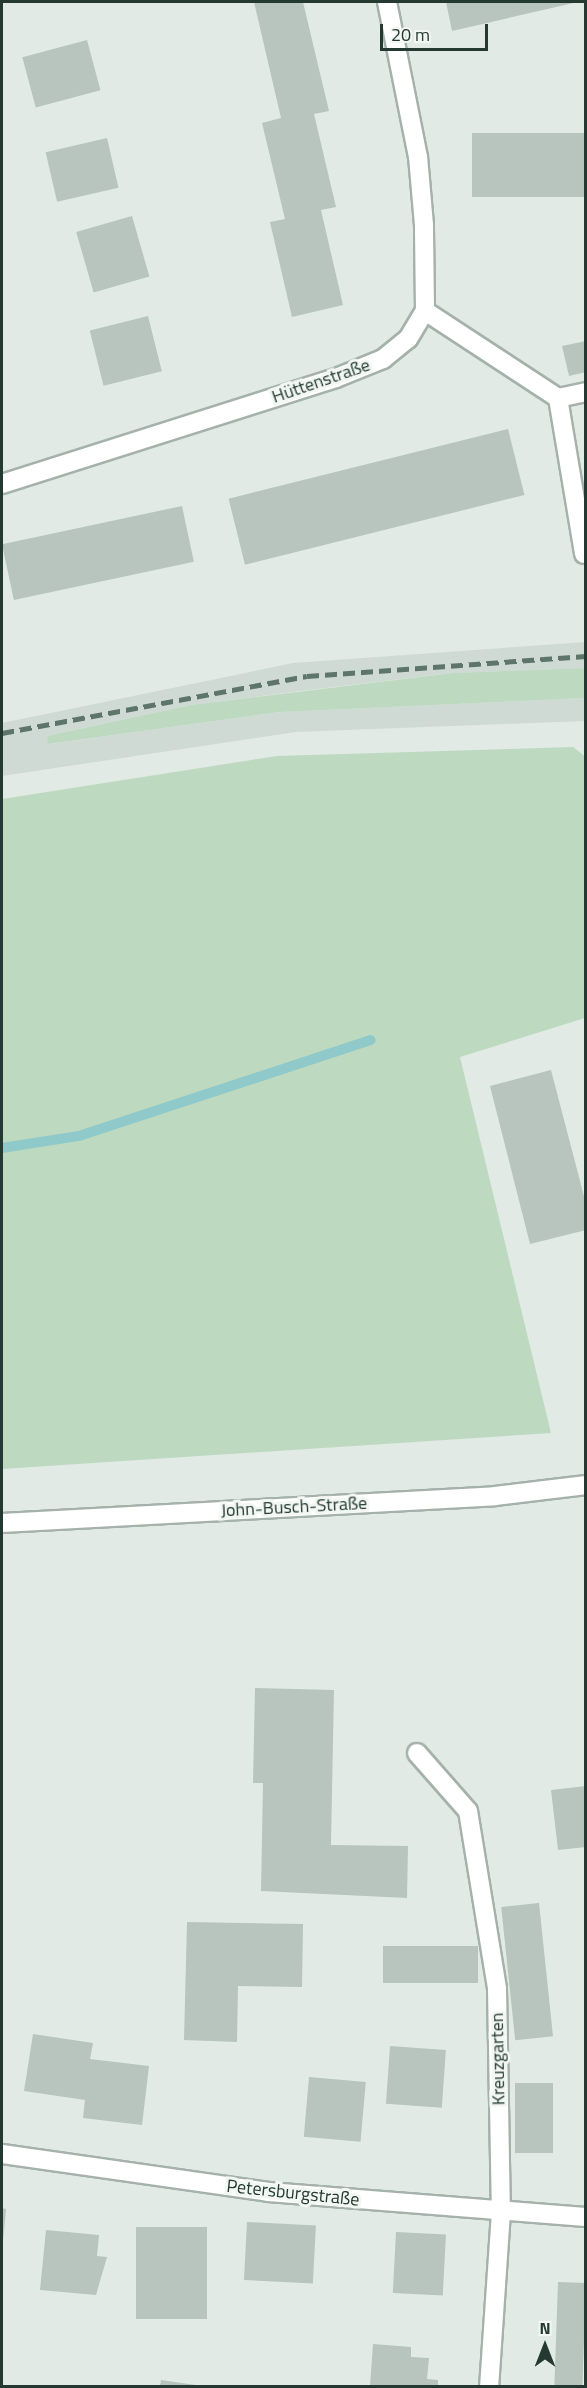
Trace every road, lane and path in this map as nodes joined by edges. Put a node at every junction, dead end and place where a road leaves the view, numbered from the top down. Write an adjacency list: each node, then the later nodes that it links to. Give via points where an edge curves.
1 (387, 2): 2 (street, via 418,158)
2 (425, 310): 4 (street); 5 (street, Hüttenstraße, via 408,339 382,359 345,375)
3 (585, 392): 4 (street)
4 (558, 398): 6 (street)
5 (3, 477)
6 (582, 518): 7 (street)
7 (584, 554)
8 (585, 1485): 9 (street, John-Busch-Straße, via 495,1496)
9 (2, 1523)
10 (417, 1753): 12 (street, Kreuzgarten, via 468,1811 497,1989)
11 (2, 2154): 12 (street, Petersburgstraße, via 268,2192)
12 (501, 2212): 13 (street, Petersburgstraße); 14 (street, Kreuzgarten)
13 (585, 2217)
14 (489, 2386)

